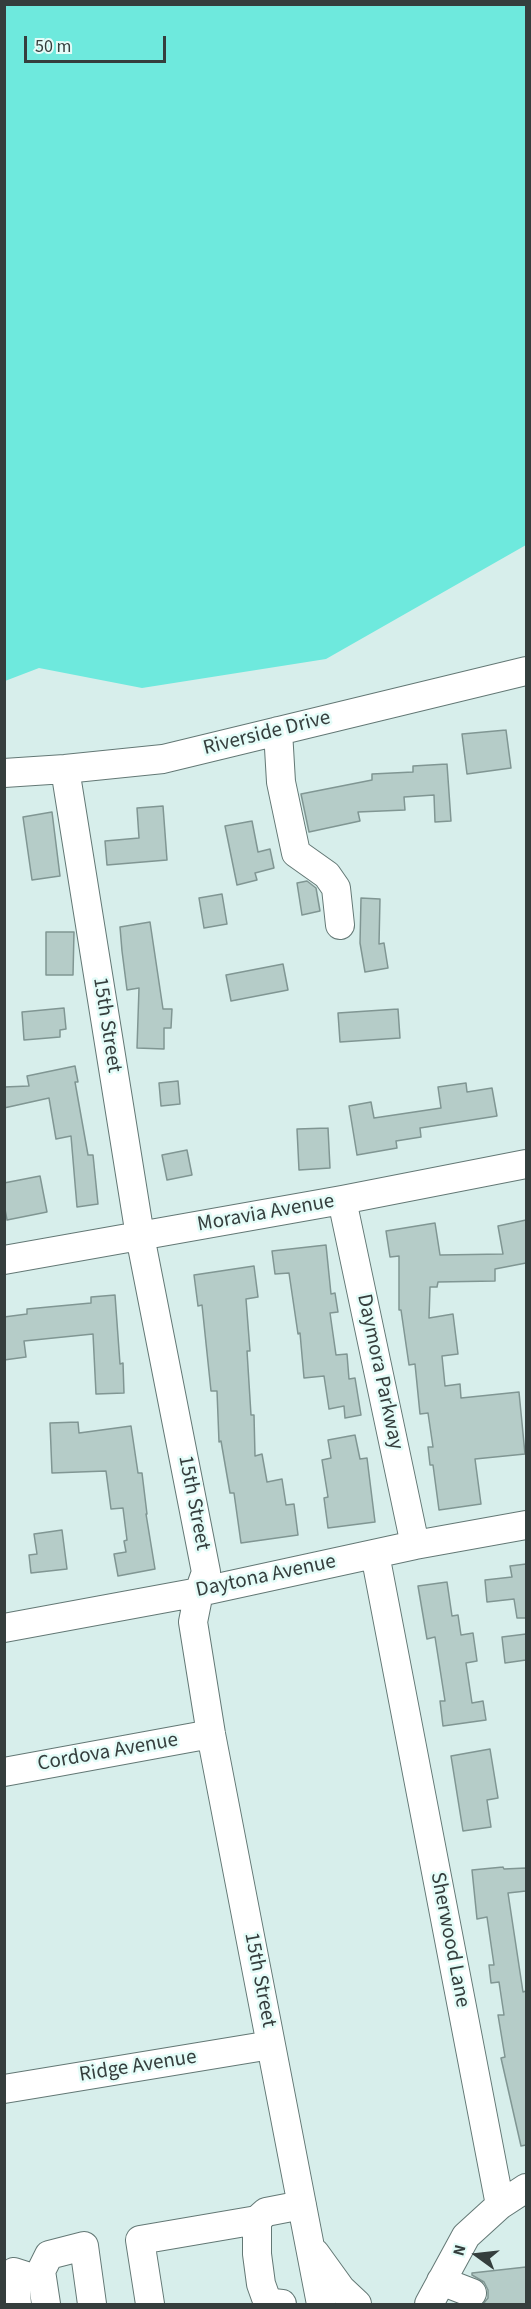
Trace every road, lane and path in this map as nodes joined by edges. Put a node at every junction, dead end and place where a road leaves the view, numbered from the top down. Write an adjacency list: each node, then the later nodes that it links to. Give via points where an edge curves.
1 (526, 671): 2 (street, Riverside Drive)
2 (278, 731): 3 (street, Riverside Drive, via 163,759); 5 (street, via 281,782 296,853 327,875 336,888)
3 (64, 770): 4 (street, Riverside Drive); 8 (street, 15th Street)
4 (4, 773)
5 (340, 925)
6 (526, 1164): 7 (street, Moravia Avenue)
7 (342, 1200): 8 (street, Moravia Avenue); 11 (street, Daymora Parkway)
8 (140, 1236): 9 (street, Moravia Avenue); 13 (street, 15th Street, via 206,1572)
9 (4, 1260)
10 (526, 1525): 11 (street, Daytona Avenue)
11 (415, 1545): 12 (street, Daytona Avenue)
12 (375, 1554): 13 (street, Daytona Avenue); 21 (street, Sherwood Lane)
13 (199, 1592): 14 (street, Daytona Avenue); 15 (street, 15th Street, via 193,1622)
14 (4, 1628)
15 (211, 1734): 16 (street, Cordova Avenue); 17 (street, 15th Street)
16 (4, 1772)
17 (271, 2045): 18 (street, Ridge Avenue); 20 (street, 15th Street)
18 (4, 2089)
19 (526, 2187): 21 (street)
20 (302, 2205): 22 (street, via 266,2212); 23 (street, 15th Street)
21 (500, 2205): 25 (street, via 466,2235)
22 (257, 2220): 30 (street, via 140,2241); 31 (street, via 261,2284 266,2298)
23 (311, 2248): 27 (street, 15th Street); 33 (street)
24 (44, 2293): 28 (street, via 14,2272); 29 (street, via 41,2271 49,2255 84,2246)
25 (435, 2293): 26 (street)
26 (471, 2293)
27 (320, 2295): 32 (street)
28 (16, 2304)
29 (92, 2304)
30 (150, 2304)
31 (282, 2304)
32 (291, 2304)
33 (357, 2304)

